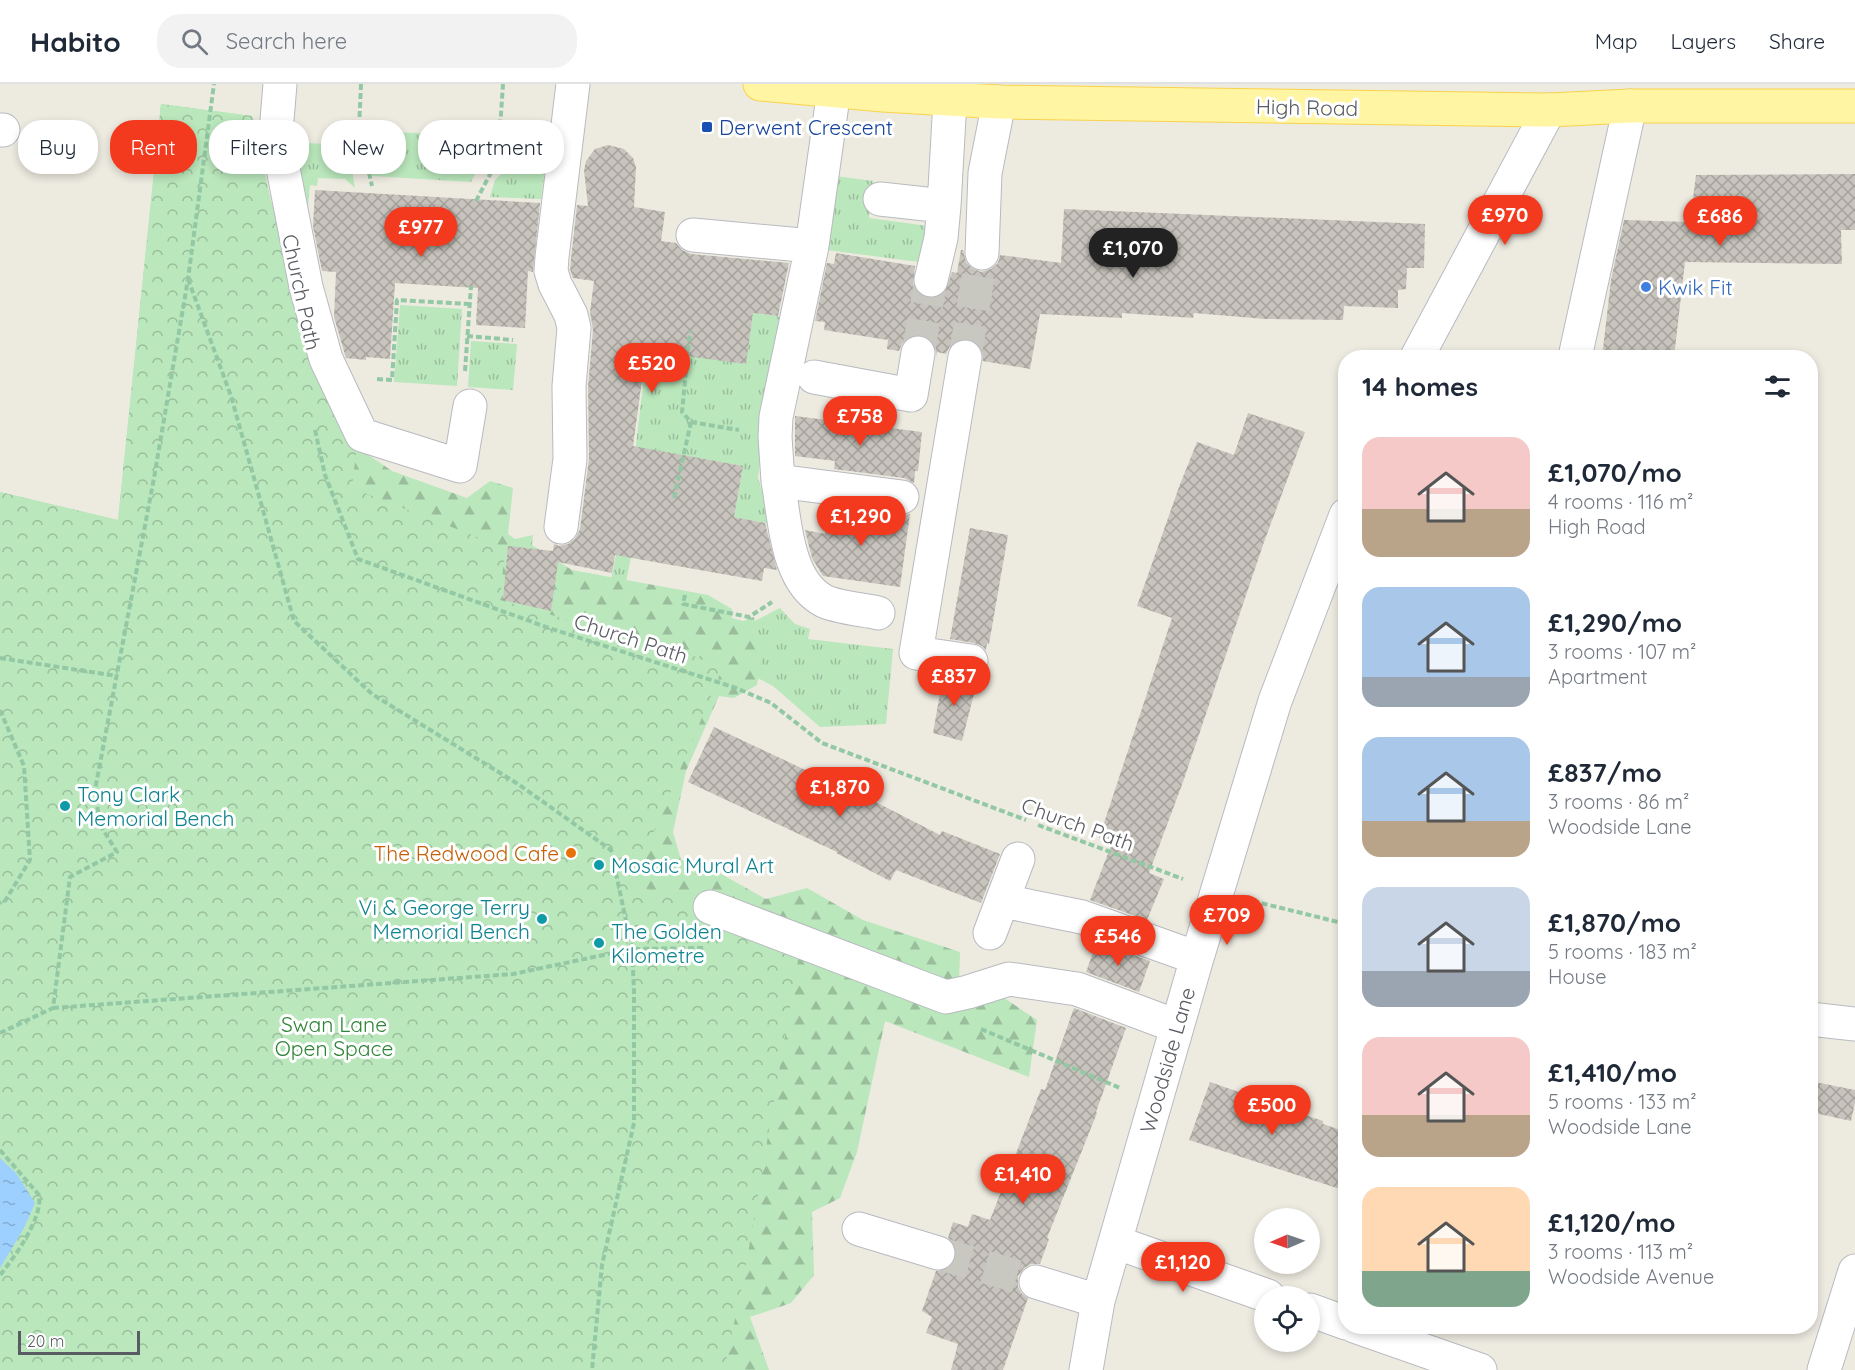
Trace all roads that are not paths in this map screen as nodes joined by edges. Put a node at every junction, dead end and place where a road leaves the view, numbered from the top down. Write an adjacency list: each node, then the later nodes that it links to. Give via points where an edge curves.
1 (279, 84): 20 (street, via 276,132 306,287 326,359 362,435 460,466)
2 (573, 84): 23 (street, via 551,271 574,328 569,386 570,459)
3 (775, 85): 4 (main road, High Road)
4 (834, 90): 5 (main road, High Road); 12 (street)
5 (974, 96): 8 (main road, High Road); 10 (street); 13 (street, via 986,173)
6 (1630, 106): 7 (main road, High Road); 8 (main road, High Road); 16 (street)
7 (1855, 106)
8 (1549, 110): 15 (street)
9 (880, 199): 10 (street)
10 (944, 206): 14 (street)
11 (693, 235): 12 (street)
12 (813, 246): 21 (street, via 776,417)
13 (982, 253)
14 (931, 280)
15 (1421, 350)
16 (1577, 350)
17 (918, 353): 19 (street, via 911,395)
18 (965, 357): 26 (street, via 916,653)
19 (814, 377)
20 (467, 391)
21 (778, 481): 22 (street); 25 (street, via 791,556 802,582 825,602)
22 (902, 497)
23 (561, 527)
24 (1338, 536): 31 (street, Woodside Lane, via 1275,701)
25 (878, 613)
26 (971, 661)
27 (1018, 859): 28 (street)
28 (1003, 901): 30 (street); 31 (street, via 1082,917)
29 (710, 907): 34 (street, via 945,997 1009,979 1077,989)
30 (990, 933)
31 (1197, 958): 34 (street, Woodside Lane)
32 (1818, 1020): 33 (street)
33 (1855, 1024)
34 (1176, 1026): 36 (street, Woodside Lane)
35 (859, 1229): 37 (street)
36 (1115, 1242): 40 (street); 41 (street, Woodside Lane)
37 (938, 1253)
38 (1855, 1271): 47 (street)
39 (1036, 1282): 41 (street)
40 (1254, 1291)
41 (1098, 1301): 45 (street, Woodside Lane)
42 (1320, 1314): 43 (street)
43 (1338, 1320)
44 (1377, 1334): 46 (street)
45 (1086, 1370)
46 (1480, 1370)
47 (1824, 1370)

